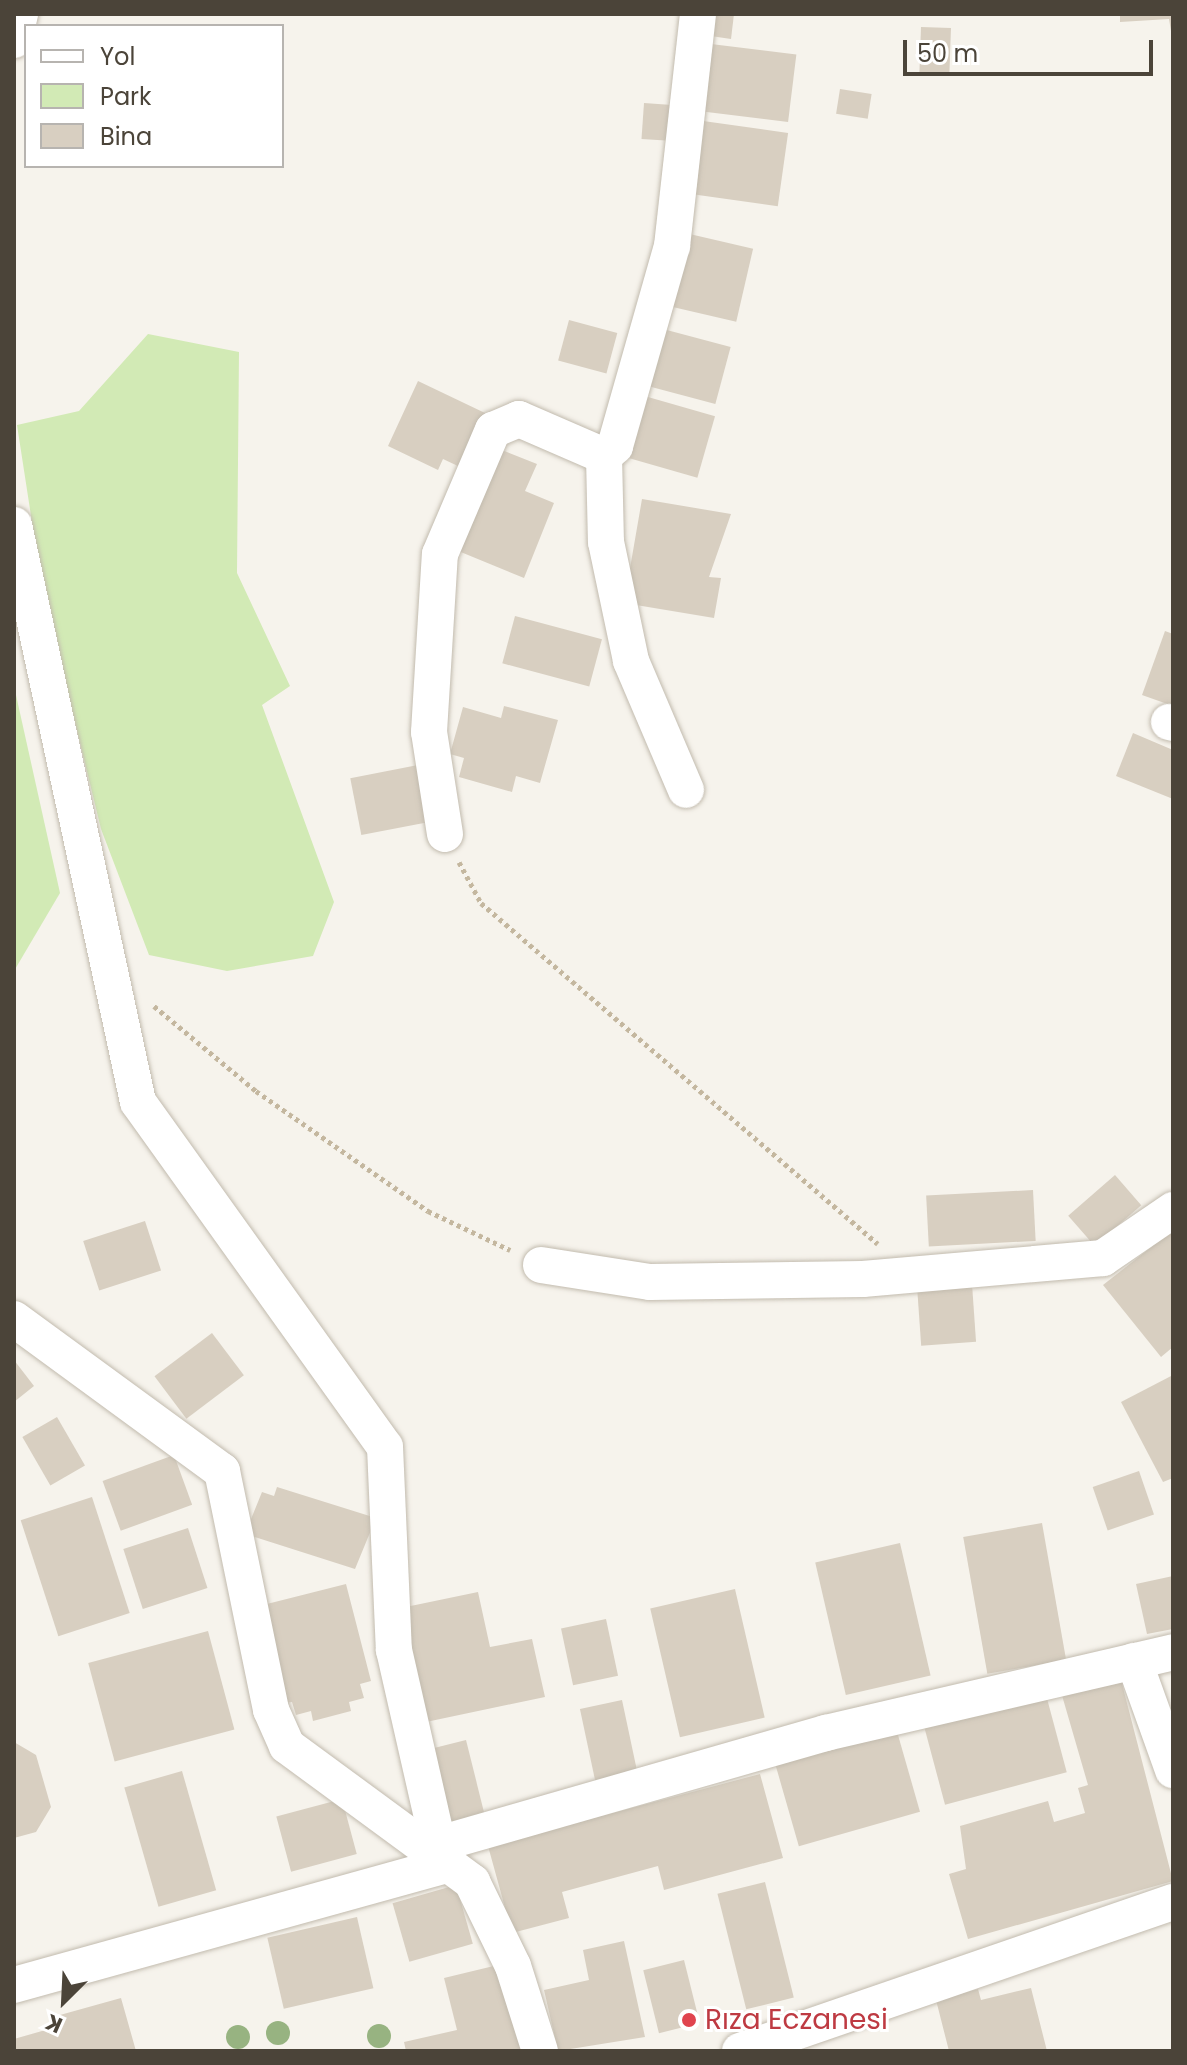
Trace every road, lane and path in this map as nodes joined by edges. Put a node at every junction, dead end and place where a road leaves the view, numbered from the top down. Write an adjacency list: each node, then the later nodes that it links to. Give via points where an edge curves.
1 (20, 14): 3 (street)
2 (698, 14): 4 (street, via 672,246 627,411 615,446)
3 (14, 40)
4 (604, 456): 6 (street, via 606,542 631,661); 7 (street, via 519,419 493,430 474,468 440,554 429,732)
5 (14, 525): 8 (street)
6 (686, 790)
7 (445, 834): 11 (path, via 481,903 852,1228)
8 (107, 967): 10 (path, via 256,1091 428,1211); 16 (street, via 138,1102 385,1447 394,1650)
9 (1173, 1210): 11 (street, via 1103,1258)
10 (541, 1265): 11 (street, via 650,1282)
11 (923, 1271)
12 (14, 1319): 16 (street, via 222,1471 271,1710 287,1746)
13 (1173, 1652): 14 (street)
14 (1134, 1661): 15 (street); 16 (street, via 826,1733)
15 (1173, 1770)
16 (439, 1855): 18 (street); 19 (street, via 472,1882 490,1911)
17 (1173, 1902): 20 (street)
18 (14, 1985)
19 (540, 2051)
20 (740, 2051)

